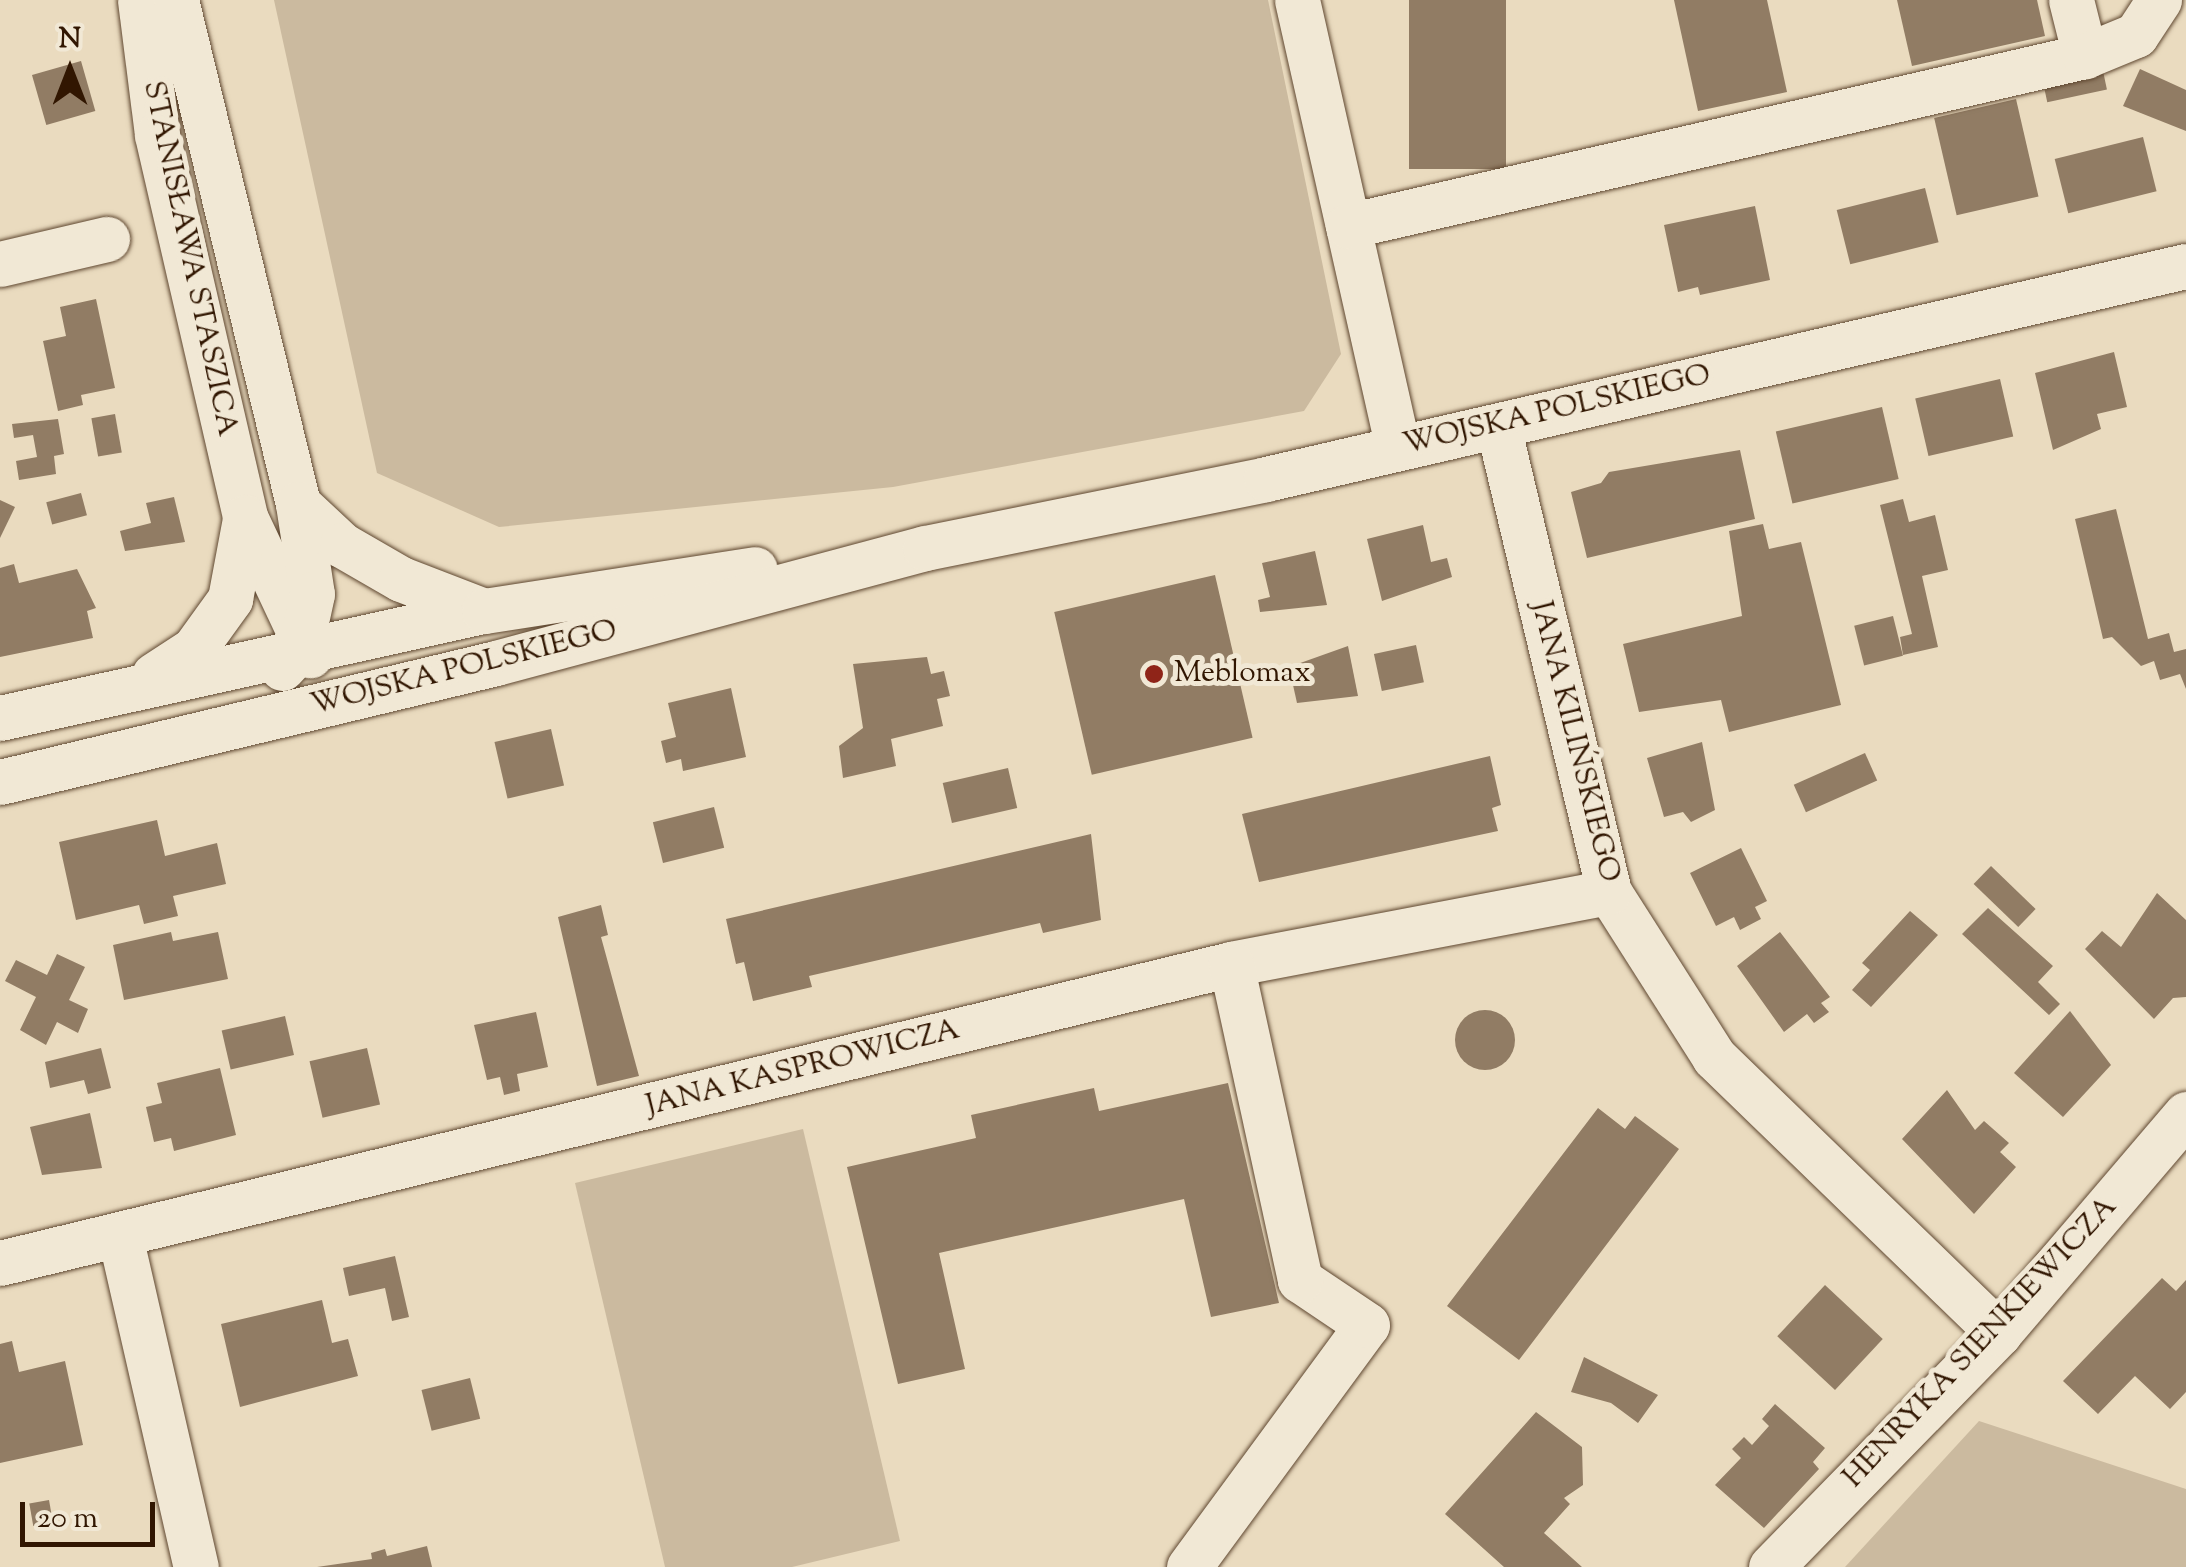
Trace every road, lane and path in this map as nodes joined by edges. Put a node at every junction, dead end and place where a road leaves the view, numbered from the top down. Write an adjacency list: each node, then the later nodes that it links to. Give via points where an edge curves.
1 (140, 0): 14 (street, STANISŁAWA STASZICA, via 157,135)
2 (176, 0): 13 (street, STANISŁAWA STASZICA)
3 (1297, 0): 7 (street)
4 (2072, 0): 6 (street)
5 (2159, 0): 6 (street, via 2136,35)
6 (2085, 56): 7 (street)
7 (1348, 226): 12 (street)
8 (108, 238): 9 (street)
9 (0, 264)
10 (2186, 266): 11 (street, WOJSKA POLSKIEGO)
11 (1498, 426): 12 (street, WOJSKA POLSKIEGO); 23 (street, JANA KILIŃSKIEGO)
12 (1398, 448): 15 (street, WOJSKA POLSKIEGO)
13 (298, 504): 16 (street, via 342,545 401,579); 17 (street, STANISŁAWA STASZICA, via 312,594)
14 (245, 517): 17 (street); 18 (street, via 230,598 215,624 194,650)
15 (926, 548): 16 (street, WOJSKA POLSKIEGO); 19 (street, WOJSKA POLSKIEGO)
16 (484, 611): 17 (street, WOJSKA POLSKIEGO)
17 (300, 650): 18 (street, WOJSKA POLSKIEGO); 19 (street, via 326,666); 21 (street)
18 (141, 684): 20 (street, WOJSKA POLSKIEGO)
19 (398, 687): 21 (street, WOJSKA POLSKIEGO)
20 (0, 718)
21 (214, 732): 22 (street, WOJSKA POLSKIEGO)
22 (0, 782)
23 (1609, 892): 24 (street, JANA KASPROWICZA); 28 (street, JANA KILIŃSKIEGO, via 1714,1057)
24 (1231, 964): 26 (street, JANA KASPROWICZA); 31 (street, via 1300,1280 1367,1325)
25 (2186, 1114): 28 (street, HENRYKA SIENKIEWICZA)
26 (120, 1236): 27 (street, JANA KASPROWICZA); 30 (street)
27 (0, 1263)
28 (1998, 1333): 29 (street, HENRYKA SIENKIEWICZA)
29 (1772, 1566)
30 (196, 1567)
31 (1189, 1567)

